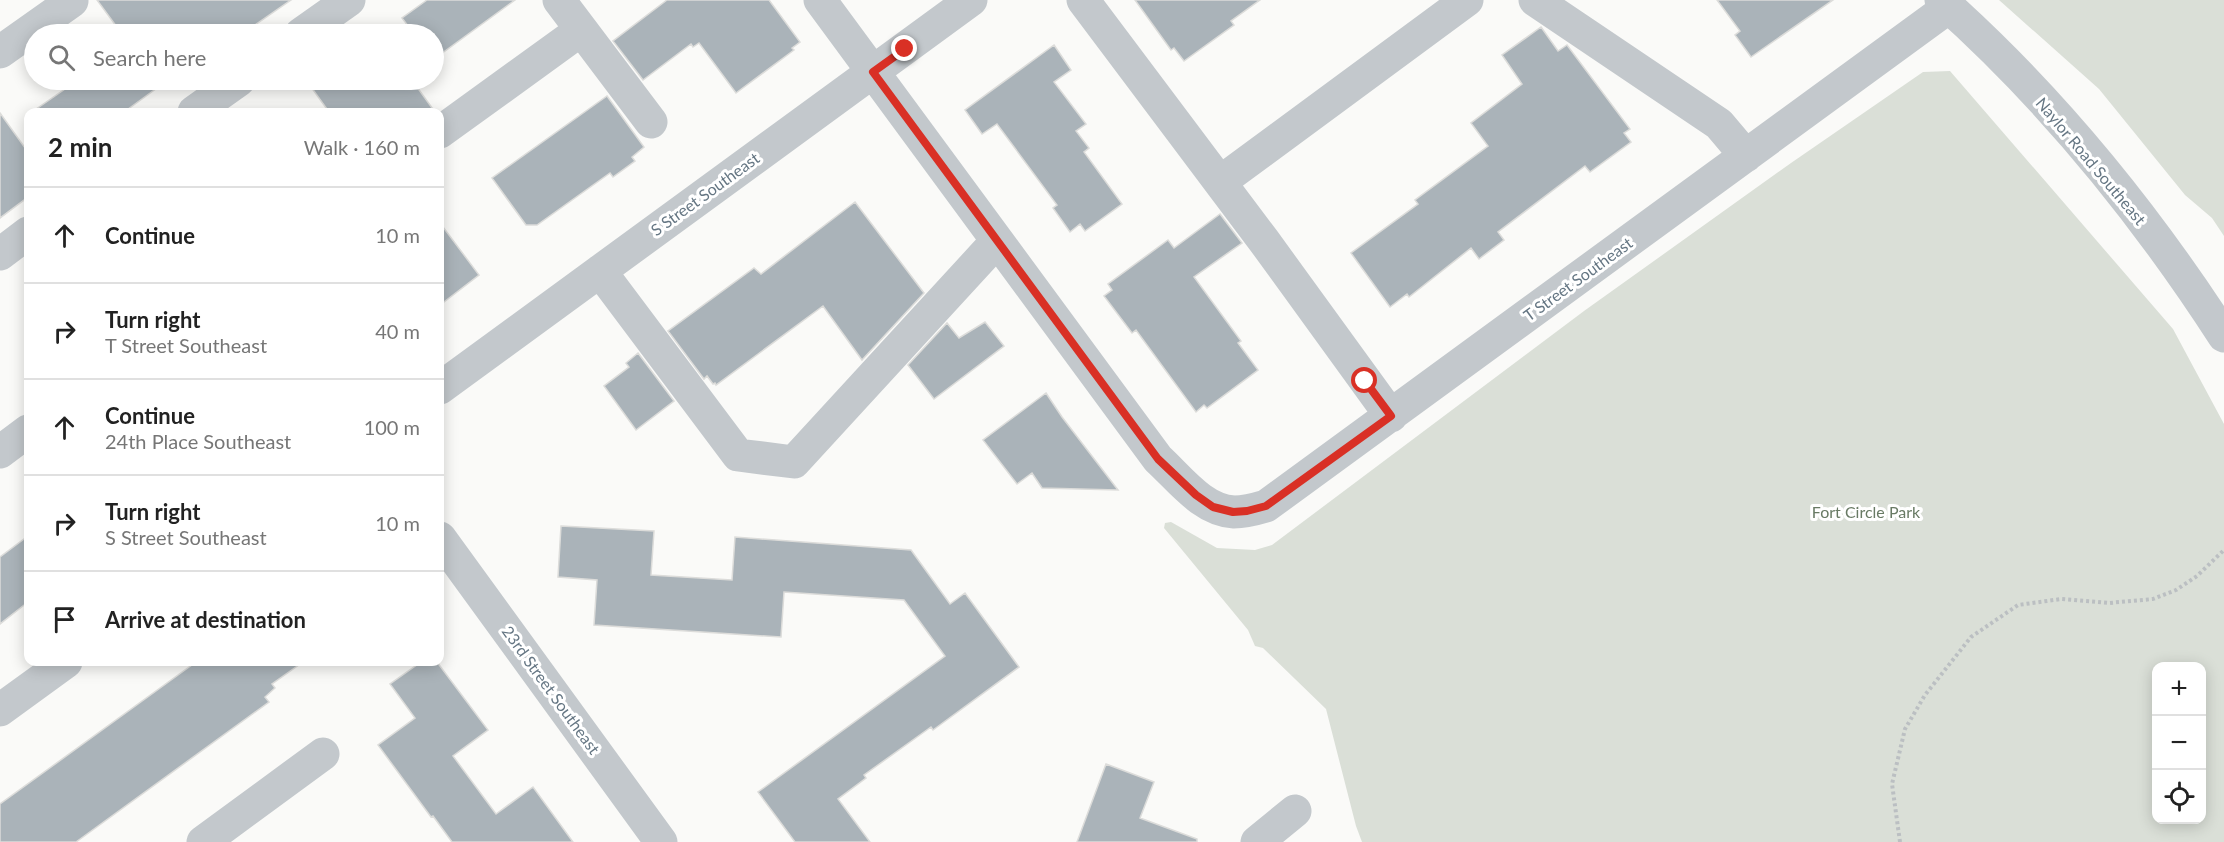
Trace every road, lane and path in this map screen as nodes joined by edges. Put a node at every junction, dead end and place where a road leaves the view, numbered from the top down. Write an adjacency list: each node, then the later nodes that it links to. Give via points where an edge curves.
1 (348, 0): 11 (street)
2 (559, 0): 12 (street)
3 (820, 0): 15 (street, T Street Southeast)
4 (971, 0): 15 (street, S Street Southeast)
5 (1083, 0): 21 (street)
6 (1467, 0): 21 (street)
7 (1535, 0): 20 (street, via 1719,124)
8 (72, 1): 10 (street)
9 (1945, 3): 20 (street, T Street Southeast); 26 (street, Naylor Road Southeast, via 2082,146 2165,252)
10 (40, 24)
11 (315, 24)
12 (581, 30): 18 (street); 19 (street)
13 (24, 35): 14 (street)
14 (0, 52)
15 (873, 72): 23 (street, T Street Southeast); 25 (street, S Street Southeast)
16 (226, 90): 17 (street)
17 (200, 108)
18 (651, 122)
19 (444, 129)
20 (1746, 156): 28 (street, T Street Southeast)
21 (1220, 182): 28 (street)
22 (24, 236): 24 (street)
23 (998, 241): 25 (street, via 794,462 738,455); 28 (street, T Street Southeast, via 1158,459 1213,507 1233,512 1266,506)
24 (0, 254)
25 (600, 271): 27 (street, S Street Southeast)
26 (2224, 336)
27 (444, 385)
28 (1391, 416)
29 (24, 434): 30 (street)
30 (0, 452)
31 (444, 543): 38 (street, 23rd Street Southeast)
32 (2224, 550): 40 (path, via 2197,576 2153,599 2109,603 2061,599 2018,605 1971,637 1925,695 1905,729 1892,784)
33 (60, 666): 34 (street)
34 (2, 704)
35 (323, 754): 37 (street)
36 (1295, 811): 39 (street)
37 (203, 842)
38 (662, 842)
39 (1257, 842)
40 (1900, 842)

